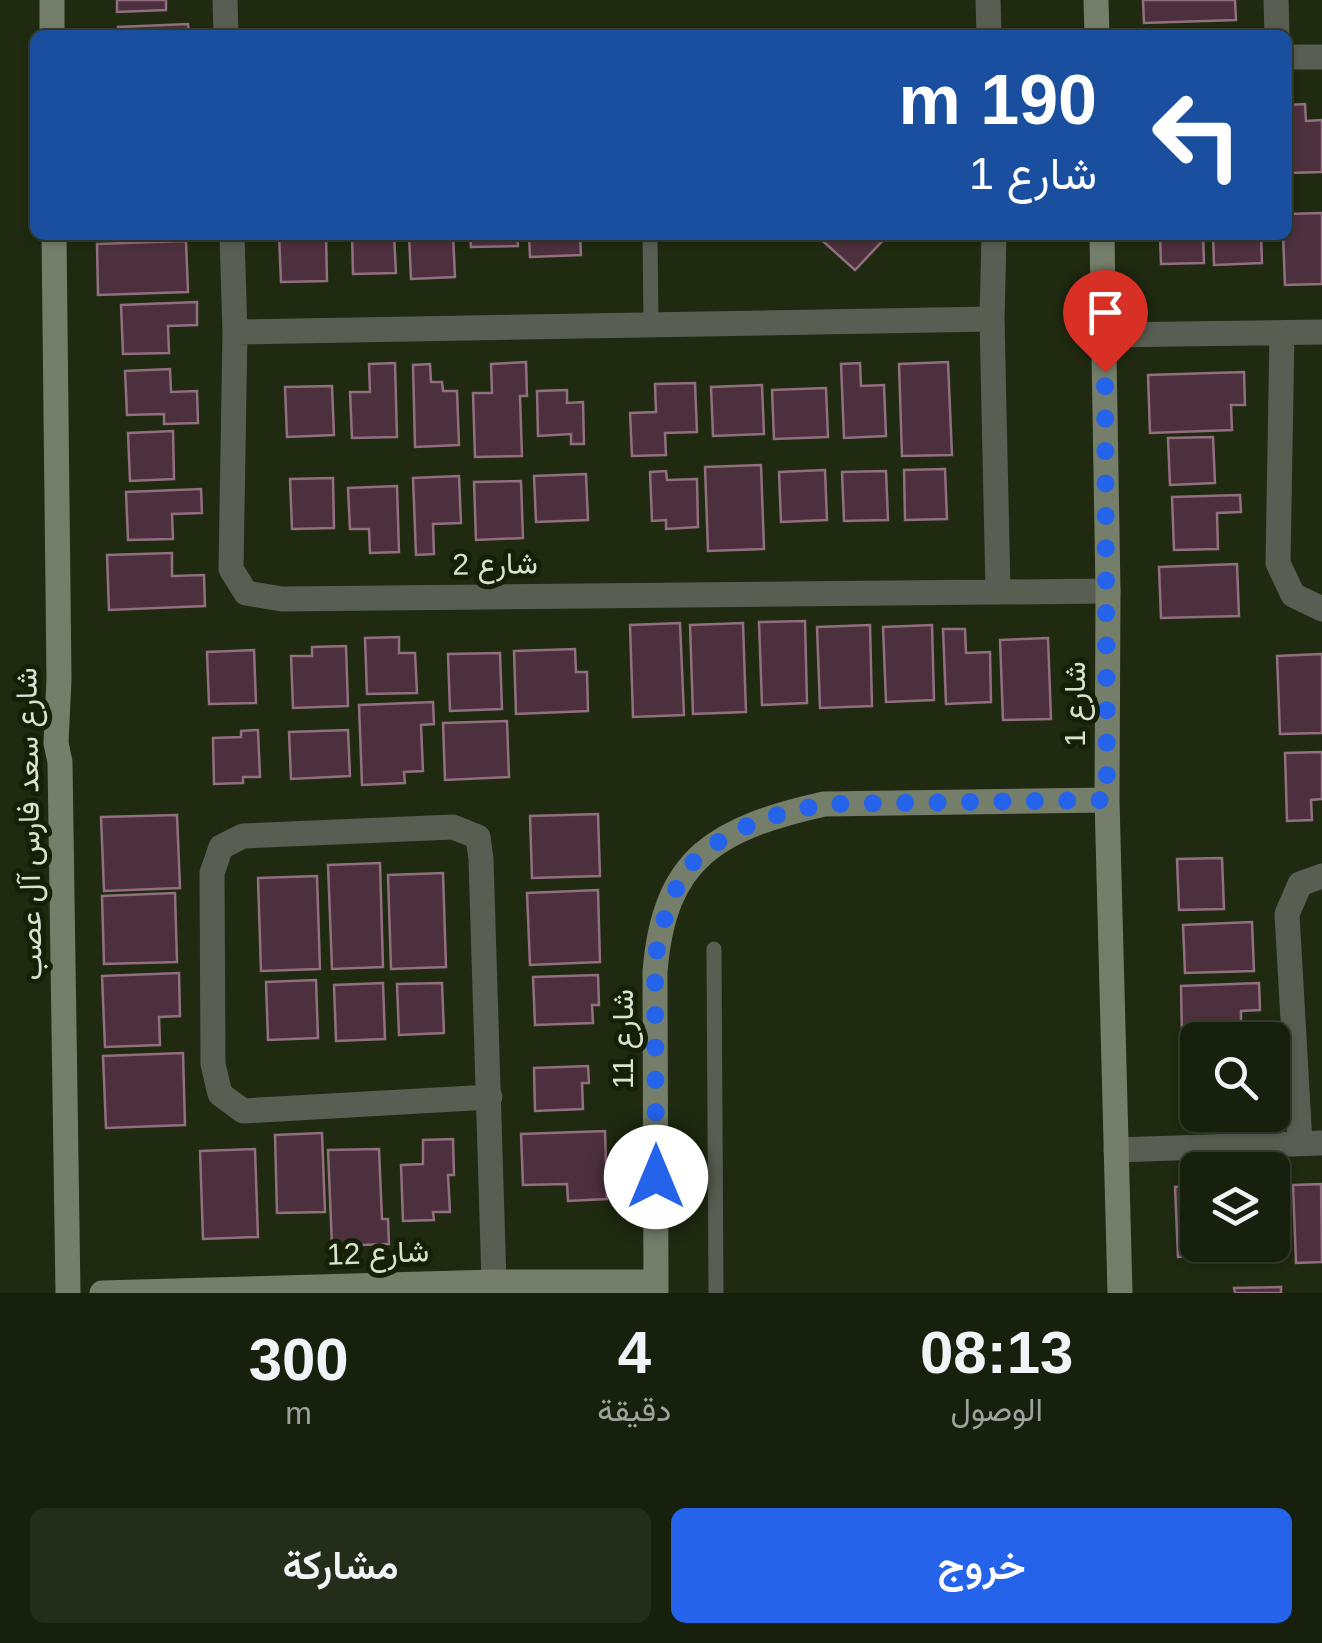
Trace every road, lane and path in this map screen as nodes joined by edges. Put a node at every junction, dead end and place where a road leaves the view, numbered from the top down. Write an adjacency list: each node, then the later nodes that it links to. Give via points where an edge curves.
1 (52, 0): 6 (street)
2 (225, 0): 7 (street)
3 (988, 0): 8 (street)
4 (1096, 0): 9 (street)
5 (1276, 0): 10 (street)
6 (52, 30)
7 (226, 30)
8 (989, 30)
9 (1097, 30)
10 (1277, 30)
11 (1322, 56): 12 (street)
12 (1292, 57)
13 (54, 240): 36 (street, شارع سعد فارس آل عصب)
14 (232, 240): 20 (street, شارع 2)
15 (650, 240): 19 (lane)
16 (994, 240): 18 (street)
17 (1102, 240): 23 (street, شارع 1)
18 (992, 319): 19 (street); 25 (street)
19 (650, 322): 20 (street)
20 (234, 332): 25 (street, شارع 2, via 232,569 246,594 282,599)
21 (1322, 332): 22 (street)
22 (1282, 334): 23 (street); 26 (street, via 1278,564 1292,594)
23 (1105, 335): 24 (street, شارع 1)
24 (1108, 591): 25 (street, شارع 2); 27 (street, شارع 1)
25 (998, 592)
26 (1322, 609)
27 (1107, 800): 32 (street, شارع 1); 34 (street, شارع 11, via 824,804 742,828 703,851 681,876 658,936)
28 (1322, 876): 31 (street, via 1300,884 1287,914)
29 (714, 949): 38 (lane)
30 (490, 1097): 30 (street, via 478,838 452,827 243,836 221,847 212,873 213,1064 220,1094 243,1110); 33 (street)
31 (1311, 1143): 32 (street)
32 (1116, 1150): 39 (street, شارع 1)
33 (494, 1282): 34 (street, شارع 12); 35 (street, شارع 12)
34 (656, 1288)
35 (219, 1292): 37 (street, شارع 12)
36 (68, 1293)
37 (102, 1293)
38 (716, 1293)
39 (1120, 1293)

